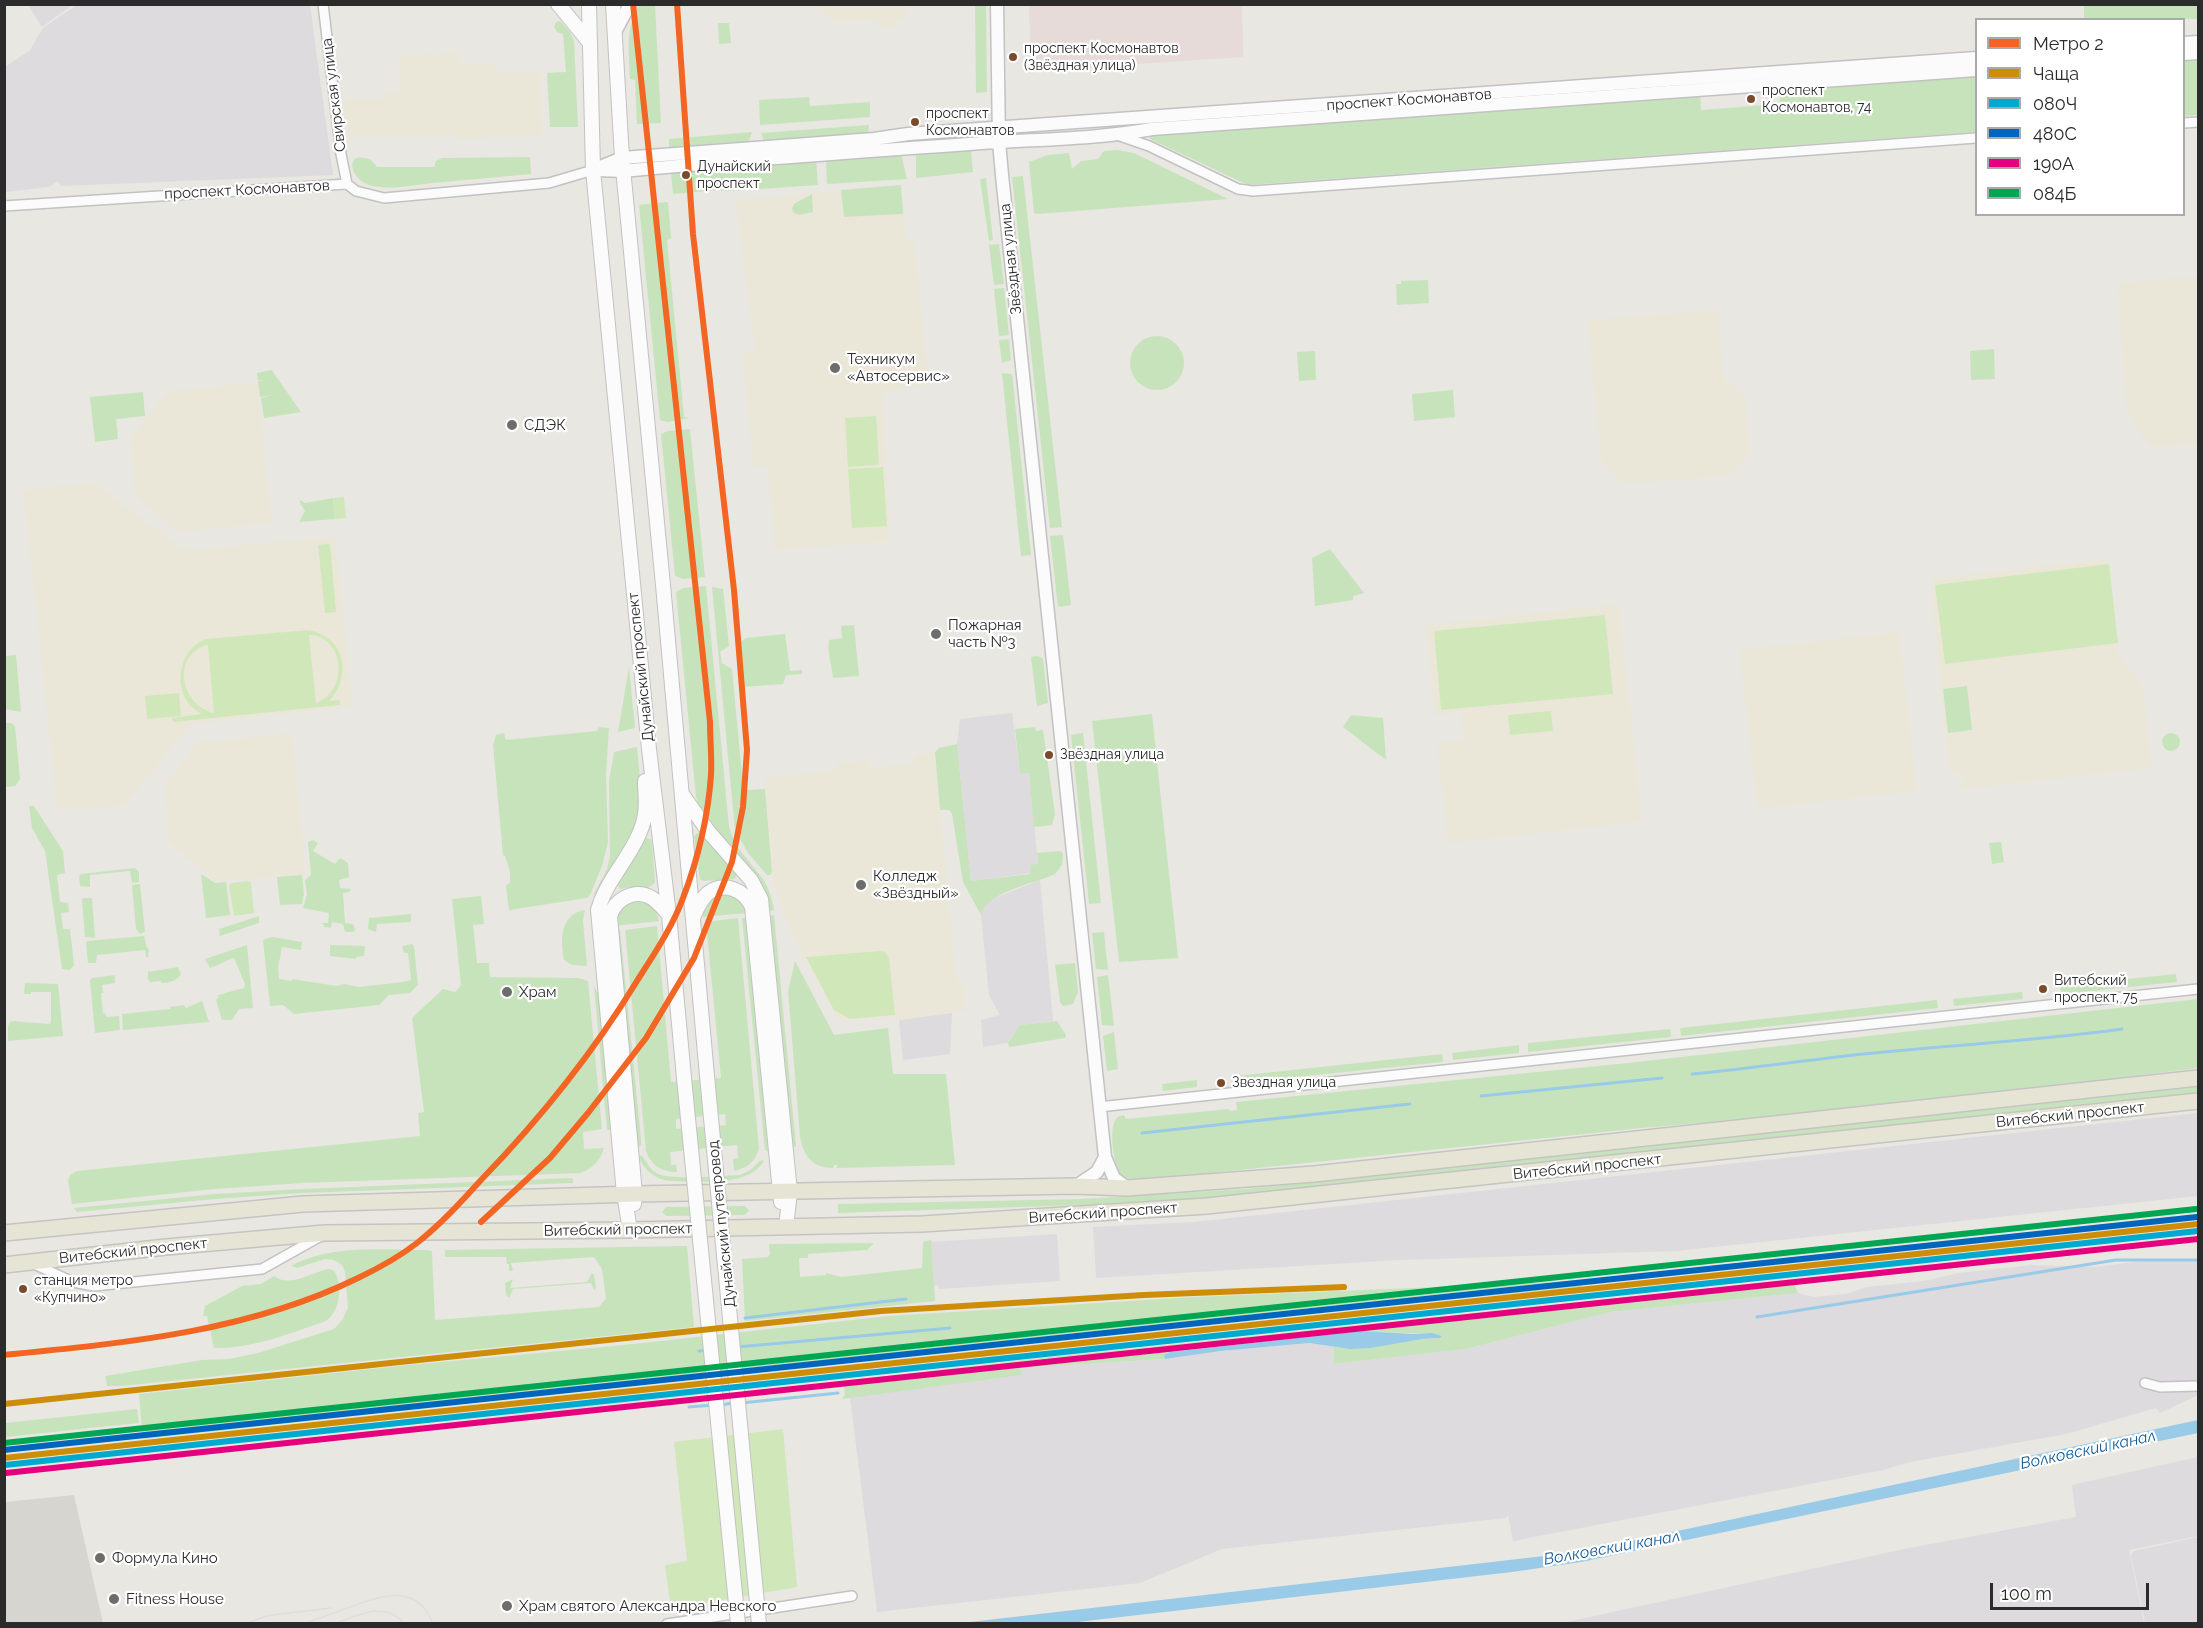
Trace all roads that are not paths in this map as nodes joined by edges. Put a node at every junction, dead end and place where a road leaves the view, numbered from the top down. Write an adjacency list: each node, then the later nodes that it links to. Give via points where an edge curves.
1 (323, 4): 17 (street, Свирская улица)
2 (558, 4): 8 (main road)
3 (589, 4): 8 (main road, Дунайский проспект)
4 (613, 4): 7 (main road, Дунайский проспект)
5 (630, 4): 7 (street)
6 (996, 4): 11 (street, Звёздная улица)
7 (615, 32): 15 (main road, Дунайский проспект)
8 (590, 43): 16 (main road, Дунайский проспект)
9 (1975, 58): 11 (street, проспект Космонавтов)
10 (1975, 70): 12 (street, проспект Космонавтов, via 1152,129)
11 (999, 128): 14 (street, Звёздная улица); 15 (street, проспект Космонавтов)
12 (1117, 135): 13 (street, via 1238,189 1253,191); 14 (street, проспект Космонавтов)
13 (1975, 138)
14 (999, 142): 15 (street, проспект Космонавтов); 28 (street, Звёздная улица)
15 (622, 164): 16 (street, проспект Космонавтов); 20 (main road, Дунайский проспект)
16 (593, 170): 17 (street, проспект Космонавтов, via 549,183 384,198 356,191); 19 (main road, Дунайский проспект)
17 (347, 184): 18 (street, проспект Космонавтов)
18 (4, 206)
19 (649, 749): 21 (main road, Дунайский проспект); 33 (main road, via 644,773 643,823 598,910)
20 (681, 792): 22 (main road, Дунайский проспект); 32 (main road, via 708,831 752,880 761,899)
21 (669, 915): 25 (main road, Дунайский проспект); 33 (main road, via 652,898 638,894 620,900 610,917)
22 (692, 920): 24 (main road, Дунайский проспект); 32 (main road, via 709,892 719,888 740,891 752,907)
23 (2199, 989): 28 (street)
24 (707, 1076): 45 (main road, Дунайский путепровод, bridge)
25 (684, 1078): 44 (main road, Дунайский путепровод, bridge)
26 (2199, 1078): 31 (main road, Витебский проспект, via 1314,1174)
27 (2199, 1101): 34 (main road, Витебский проспект, via 1231,1204 1011,1220)
28 (1099, 1107): 29 (street, Звёздная улица)
29 (1105, 1157): 30 (street, via 1097,1172); 31 (street, via 1114,1178)
30 (1076, 1186): 31 (main road, Витебский проспект); 32 (main road, Витебский проспект)
31 (1127, 1188)
32 (784, 1192): 33 (main road, Витебский проспект); 34 (main road)
33 (629, 1194): 35 (main road); 36 (main road, Витебский проспект, via 303,1204)
34 (786, 1227): 35 (main road, Витебский проспект)
35 (630, 1230): 37 (main road, Витебский проспект)
36 (4, 1233)
37 (325, 1233): 38 (main road, Витебский проспект); 38 (street, via 262,1269 94,1286 74,1282)
38 (29, 1262): 39 (main road, Витебский проспект)
39 (4, 1264)
40 (2145, 1383): 41 (street, via 2160,1387)
41 (2199, 1386)
42 (852, 1596): 43 (street)
43 (668, 1623)
44 (738, 1623)
45 (759, 1623)

